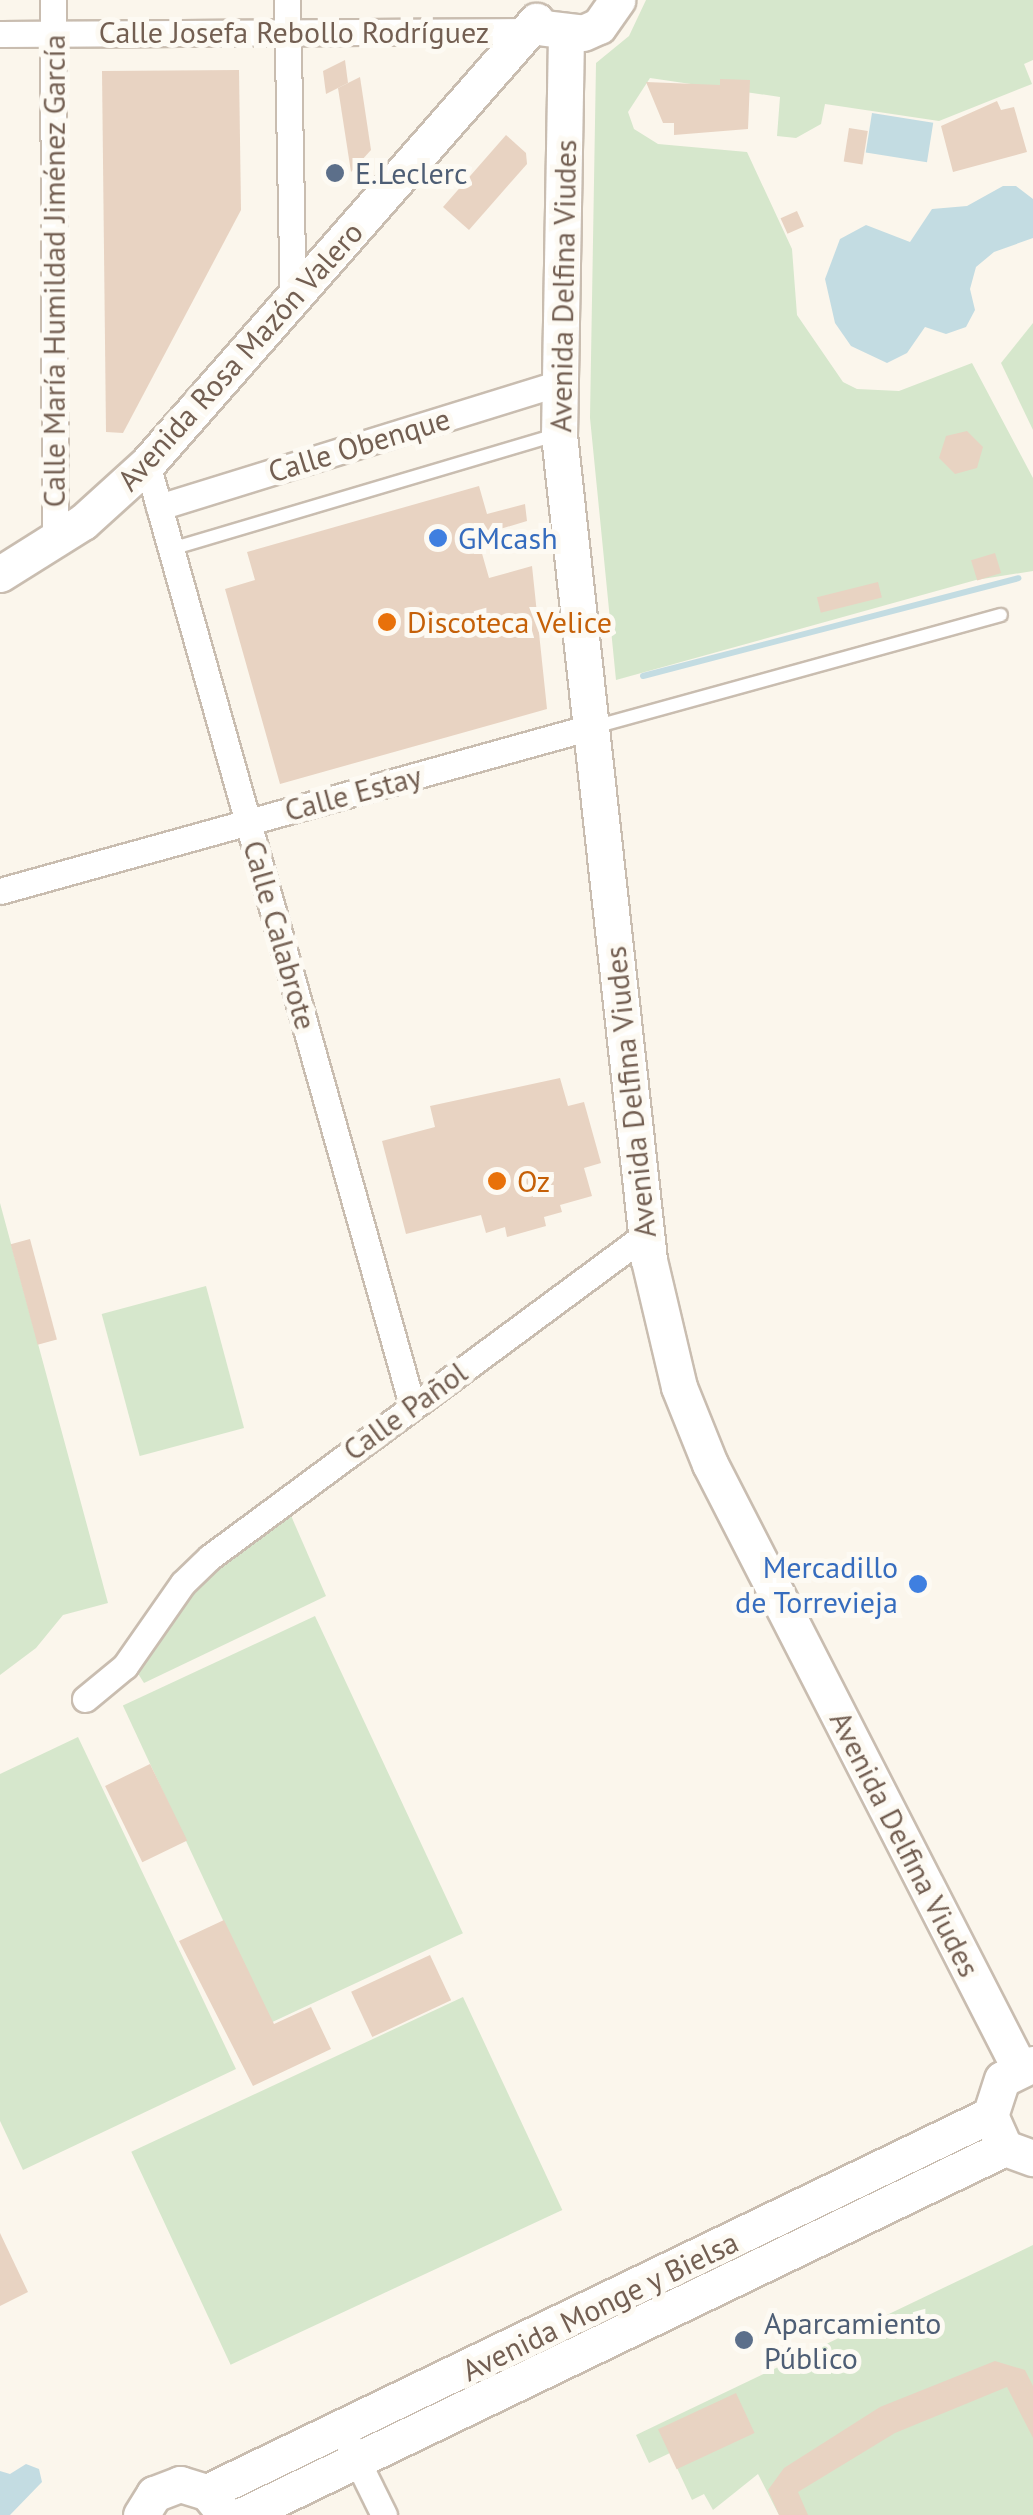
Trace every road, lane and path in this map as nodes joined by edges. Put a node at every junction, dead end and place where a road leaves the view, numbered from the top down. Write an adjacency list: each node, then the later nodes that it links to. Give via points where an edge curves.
1 (53, 0): 6 (street, Calle María Humildad Jiménez García)
2 (287, 0): 5 (street)
3 (618, 0): 4 (street, via 599,26)
4 (538, 22): 5 (street, Calle Josefa Rebollo Rodríguez); 8 (street, Avenida Rosa Mazón Valero); 9 (street, Avenida Delfina Viudes)
5 (287, 32): 6 (street, Calle Josefa Rebollo Rodríguez); 8 (street)
6 (54, 33): 7 (street, Calle Josefa Rebollo Rodríguez); 13 (street, Calle María Humildad Jiménez García)
7 (0, 34)
8 (292, 300): 11 (street, Avenida Rosa Mazón Valero)
9 (559, 384): 10 (street, Avenida Delfina Viudes); 12 (street, Calle Obenque)
10 (559, 434): 14 (lane); 17 (street, Avenida Delfina Viudes)
11 (147, 464): 12 (street, Calle Calabrote); 13 (street, Avenida Rosa Mazón Valero)
12 (159, 507): 14 (street, Calle Calabrote)
13 (55, 542): 15 (street, Avenida Rosa Mazón Valero)
14 (171, 549): 18 (street, Calle Calabrote)
15 (0, 574)
16 (1001, 616): 17 (lane)
17 (591, 727): 18 (street, Calle Estay); 20 (street, Avenida Delfina Viudes)
18 (248, 822): 19 (street, Calle Estay); 21 (street, Calle Calabrote)
19 (0, 891)
20 (644, 1236): 21 (street, Calle Pañol); 23 (street, Avenida Delfina Viudes, via 690,1421)
21 (412, 1406): 22 (street, Calle Pañol, via 163,1589 138,1650)
22 (85, 1700)
23 (1026, 2066): 24 (street, via 996,2087)
24 (990, 2115): 25 (street); 26 (street, Avenida Monge y Bielsa)
25 (1019, 2153): 26 (street, Avenida Monge y Bielsa)
26 (350, 2444): 27 (street, Avenida Monge y Bielsa); 29 (street, Avenida Monge y Bielsa); 30 (street)
27 (215, 2504): 28 (street, via 170,2485 147,2501)
28 (141, 2515)
29 (242, 2515)
30 (384, 2515)

